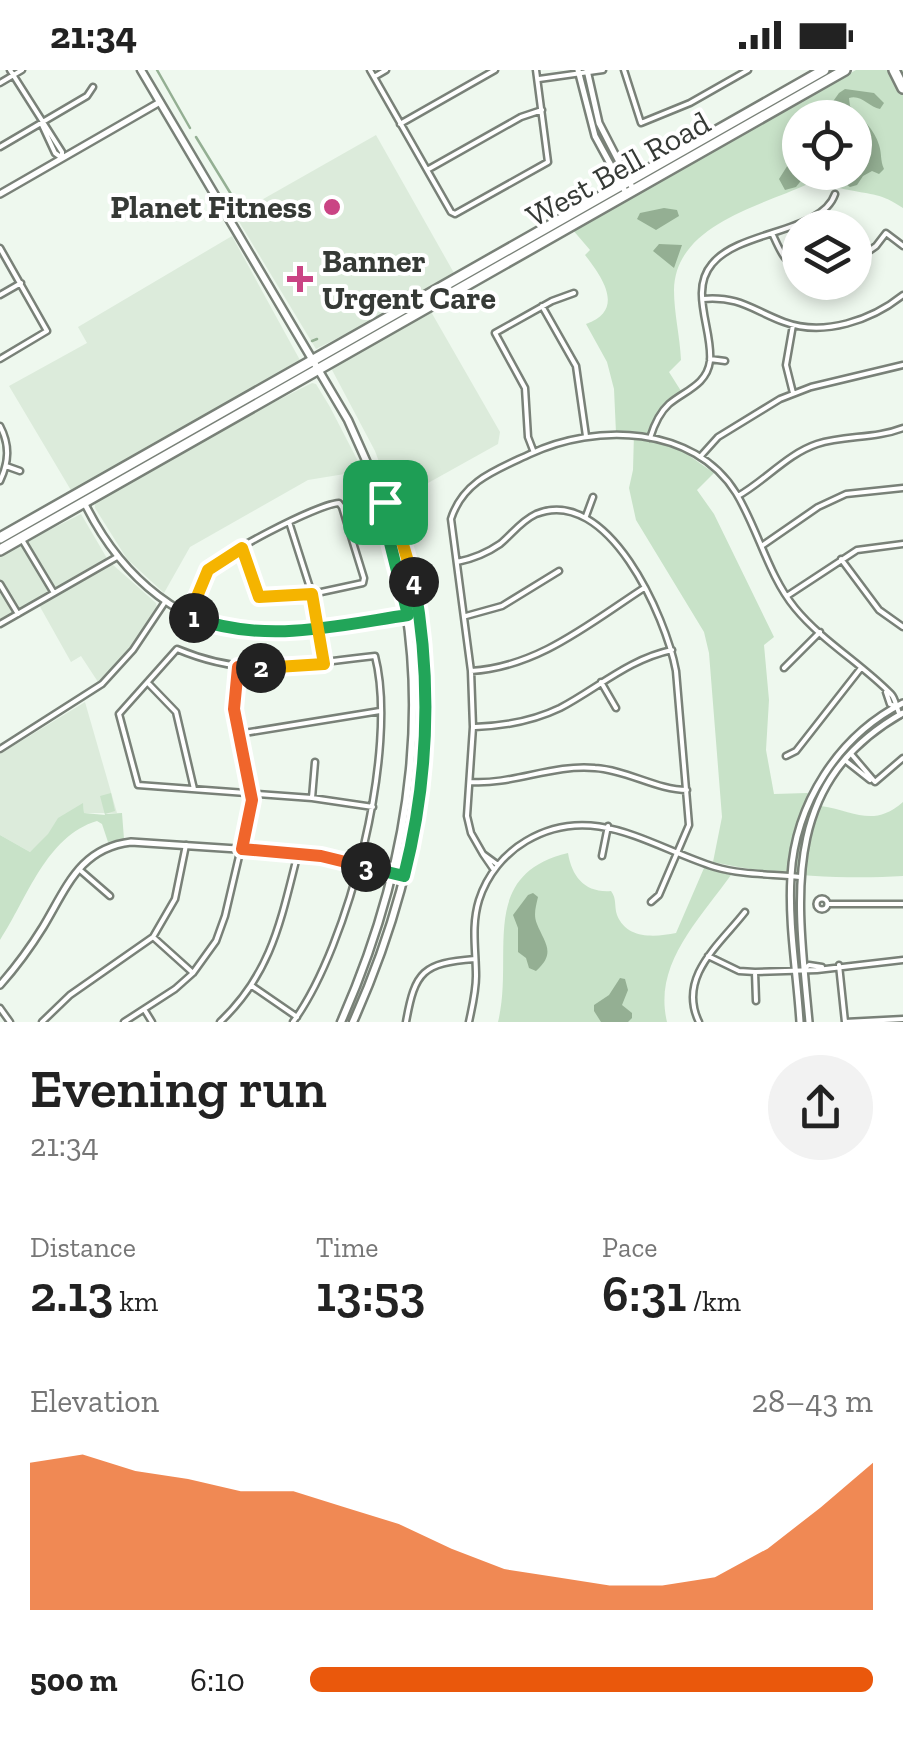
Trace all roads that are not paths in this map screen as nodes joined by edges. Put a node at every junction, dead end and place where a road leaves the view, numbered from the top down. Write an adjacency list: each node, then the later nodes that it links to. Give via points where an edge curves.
1 (22, 70): 14 (street)
2 (142, 70): 21 (main road)
3 (370, 70): 16 (street)
4 (386, 70): 16 (street)
5 (495, 70): 24 (street)
6 (536, 70): 17 (street)
7 (603, 70): 13 (street)
8 (624, 70): 9 (street, via 641,123)
9 (748, 70)
10 (824, 70): 28 (main road, West Bell Road)
11 (844, 70): 28 (main road, West Bell Road)
12 (896, 70): 19 (main road)
13 (588, 71): 15 (street); 28 (street, via 599,123)
14 (12, 72): 18 (street); 23 (street)
15 (578, 72): 17 (street); 28 (street, via 594,136)
16 (374, 77): 24 (street)
17 (537, 80): 22 (street)
18 (0, 83)
19 (903, 85)
20 (94, 87): 23 (street)
21 (160, 102): 26 (street); 48 (main road)
22 (542, 110): 27 (street); 31 (street, via 548,162)
23 (42, 123): 25 (street); 26 (street)
24 (400, 124): 27 (street)
25 (0, 147)
26 (62, 158): 29 (street)
27 (427, 170): 31 (street, via 450,212)
28 (627, 187): 43 (main road, West Bell Road)
29 (0, 194)
30 (835, 194): 33 (street, via 826,210)
31 (459, 213): 32 (street)
32 (462, 221)
33 (772, 233): 37 (street); 42 (street, via 721,254 705,276)
34 (903, 246): 36 (street, via 886,233)
35 (0, 248): 38 (street)
36 (872, 249)
37 (782, 254)
38 (20, 283): 40 (street); 46 (street, via 47,331)
39 (574, 293): 44 (street)
40 (0, 295)
41 (903, 295): 45 (street, via 850,322)
42 (703, 299): 45 (street, via 745,302); 47 (street)
43 (422, 304): 48 (main road, West Bell Road); 51 (main road, West Bell Road)
44 (542, 306): 56 (street, via 576,366); 58 (street, via 495,333 525,388)
45 (793, 325): 52 (street, via 786,366)
46 (0, 359)
47 (710, 359): 49 (street); 57 (street, via 698,384 666,407)
48 (313, 360): 51 (main road); 54 (main road, West Bell Road)
49 (725, 360)
50 (903, 366): 52 (street)
51 (319, 370): 54 (main road, West Bell Road); 67 (main road)
52 (793, 393): 59 (street, via 718,438)
53 (0, 426): 60 (street)
54 (204, 428): 66 (main road, West Bell Road); 66 (main road, West Bell Road, via 180,448)
55 (903, 428): 64 (street, via 816,444)
56 (586, 437): 57 (street); 58 (street)
57 (650, 438): 59 (street)
58 (534, 452): 78 (street, via 480,478 460,496 451,519)
59 (700, 457): 64 (street)
60 (6, 466): 61 (street); 62 (street)
61 (20, 471)
62 (0, 482)
63 (903, 488): 73 (street, via 846,494)
64 (738, 496): 73 (street)
65 (594, 497): 68 (street)
66 (82, 498): 70 (main road, West Bell Road); 71 (main road, West Bell Road); 76 (street)
67 (385, 502): 87 (main road, via 398,523); 88 (main road)
68 (586, 516): 78 (street, via 538,513 498,544); 81 (street, via 604,529)
69 (288, 522): 74 (street); 83 (street); 83 (street, via 339,503 359,561 363,583)
70 (0, 538)
71 (21, 538): 75 (main road, West Bell Road); 82 (street)
72 (903, 544): 77 (street)
73 (762, 545): 84 (street)
74 (242, 548): 83 (street, via 259,597); 89 (street, via 208,570)
75 (0, 550)
76 (117, 557): 82 (street); 85 (street)
77 (841, 559): 84 (street); 92 (street, via 879,610)
78 (457, 562): 90 (street)
79 (559, 572): 90 (street, via 502,606)
80 (0, 584): 86 (street)
81 (644, 588): 95 (street); 100 (street, via 547,651)
82 (54, 594): 86 (street)
83 (312, 594): 93 (street)
84 (787, 596): 94 (street)
85 (166, 602): 89 (street); 109 (street, via 102,684)
86 (18, 614): 91 (street)
87 (419, 614): 88 (street); 130 (main road, via 428,706)
88 (408, 615): 93 (street); 129 (main road, via 414,744)
89 (189, 616): 93 (street, via 249,632)
90 (466, 616): 100 (street)
91 (0, 624)
92 (903, 627)
93 (318, 629): 96 (street)
94 (820, 632): 98 (street); 99 (street)
95 (672, 650): 101 (street); 116 (street)
96 (324, 664): 97 (street); 105 (street, via 376,656)
97 (238, 667): 102 (street, via 178,649); 108 (street)
98 (784, 668)
99 (861, 668): 103 (street, via 890,704); 110 (street)
100 (472, 671): 107 (street)
101 (600, 682): 104 (street); 107 (street, via 534,718)
102 (149, 684): 115 (street, via 176,712); 115 (street, via 120,714 138,784)
103 (899, 705): 106 (street); 131 (street, via 868,725 821,779 804,816)
104 (616, 708)
105 (380, 711): 108 (street); 119 (street)
106 (901, 714): 111 (street)
107 (472, 727): 114 (street)
108 (238, 734): 117 (street)
109 (0, 749)
110 (786, 756)
111 (848, 757): 112 (street, via 875,782); 132 (street, via 811,820)
112 (903, 758)
113 (315, 762): 118 (street)
114 (470, 782): 116 (street, via 594,768); 127 (street, via 468,825)
115 (194, 789): 117 (street)
116 (687, 790): 124 (street, via 689,825)
117 (252, 793): 118 (street); 122 (street)
118 (312, 798): 119 (street)
119 (372, 807): 126 (street)
120 (608, 826): 124 (street); 125 (street); 127 (street, via 544,831)
121 (186, 845): 122 (street); 128 (street, via 124,842 99,850); 139 (street, via 175,898)
122 (242, 849): 123 (street); 148 (street, via 226,916)
123 (298, 853): 126 (street); 150 (street, via 276,940)
124 (677, 853): 131 (street, via 730,871); 134 (street)
125 (602, 856)
126 (359, 866): 129 (street); 155 (street, via 332,946)
127 (496, 867): 142 (street, via 474,918)
128 (78, 868): 133 (street); 138 (street)
129 (393, 873): 130 (street); 161 (main road)
130 (404, 876): 162 (main road)
131 (791, 876): 132 (street); 145 (street)
132 (800, 877): 146 (street)
133 (110, 896)
134 (651, 902)
135 (828, 904): 136 (street)
136 (903, 904)
137 (745, 912): 141 (street)
138 (40, 932): 140 (street); 149 (street)
139 (154, 937): 148 (street); 157 (street, via 70,994)
140 (49, 938)
141 (708, 956): 147 (street); 165 (street, via 692,990)
142 (474, 959): 163 (street, via 438,964 419,976); 164 (street)
143 (903, 960): 144 (street)
144 (839, 965): 146 (street); 168 (street)
145 (796, 968): 146 (street); 147 (street); 166 (street)
146 (805, 968): 167 (street)
147 (755, 972): 151 (street)
148 (192, 973): 153 (street)
149 (0, 985)
150 (252, 986): 155 (street); 160 (street)
151 (756, 1002)
152 (0, 1008): 156 (street)
153 (144, 1010): 158 (street); 159 (street)
154 (903, 1018): 168 (street)
155 (295, 1019)
156 (10, 1022)
157 (42, 1022)
158 (124, 1022)
159 (152, 1022)
160 (220, 1022)
161 (340, 1022)
162 (353, 1022)
163 (406, 1022)
164 (469, 1022)
165 (698, 1022)
166 (800, 1022)
167 (809, 1022)
168 (845, 1022)

